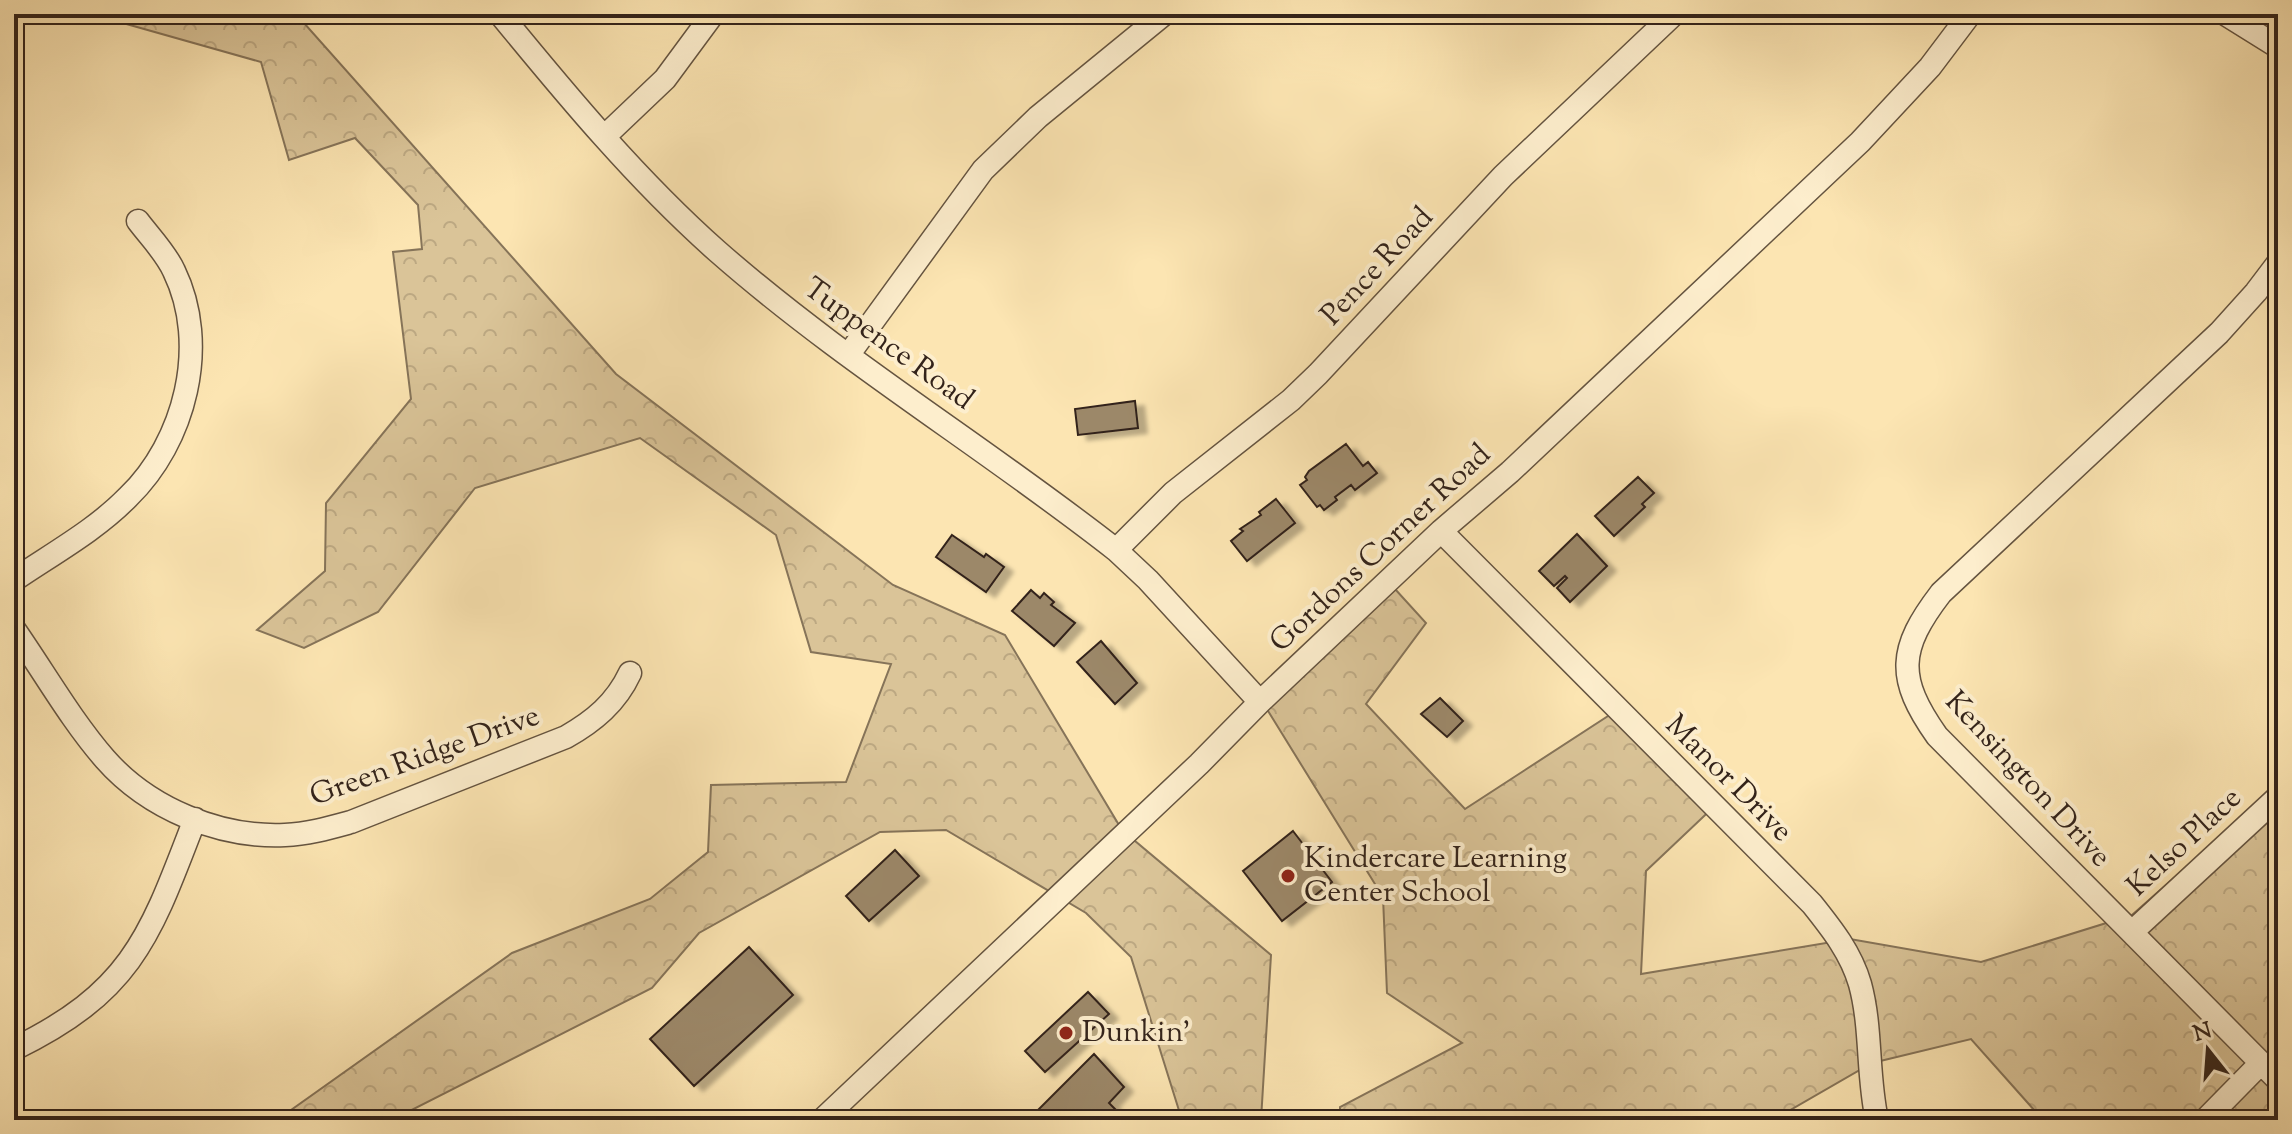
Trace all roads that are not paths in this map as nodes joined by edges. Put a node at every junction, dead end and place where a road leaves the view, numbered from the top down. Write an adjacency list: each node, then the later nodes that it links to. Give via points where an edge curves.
1 (500, 14): 8 (street, Tuppence Road)
2 (713, 14): 8 (street, via 665,79)
3 (1164, 14): 11 (street, via 1038,117 983,170)
4 (1674, 14): 13 (street, Pence Road, via 1503,176 1318,374 1173,493)
5 (1970, 14): 12 (street, Gordons Corner Road, via 1930,67 1860,142)
6 (2225, 14): 7 (street)
7 (2278, 47)
8 (604, 137): 11 (street, Tuppence Road, via 717,250)
9 (138, 221): 14 (street, via 173,267 185,304 190,361 180,413 159,459 127,499)
10 (2278, 263): 20 (street, Kensington Drive, via 2219,333 1941,593 1917,627 1908,656 1906,677 1912,694 1937,736)
11 (849, 354): 13 (street, Tuppence Road)
12 (1441, 531): 17 (street, Gordons Corner Road); 25 (street, Manor Drive, via 1833,931 1860,985)
13 (1116, 550): 17 (street, Tuppence Road)
14 (14, 580)
15 (14, 629): 19 (street, Green Ridge Drive, via 106,760 159,804)
16 (630, 673): 19 (street, Green Ridge Drive, via 608,707 566,737 351,822 317,831 252,835)
17 (1260, 702): 24 (street, Gordons Corner Road)
18 (2278, 797): 20 (street, Kelso Place)
19 (195, 819): 21 (street, via 162,905 126,967 76,1015)
20 (2132, 932): 22 (street, Kensington Drive)
21 (14, 1049)
22 (2261, 1063): 23 (street, Kensington Drive); 26 (street)
23 (2278, 1080)
24 (822, 1120)
25 (1877, 1120)
26 (2205, 1120)

